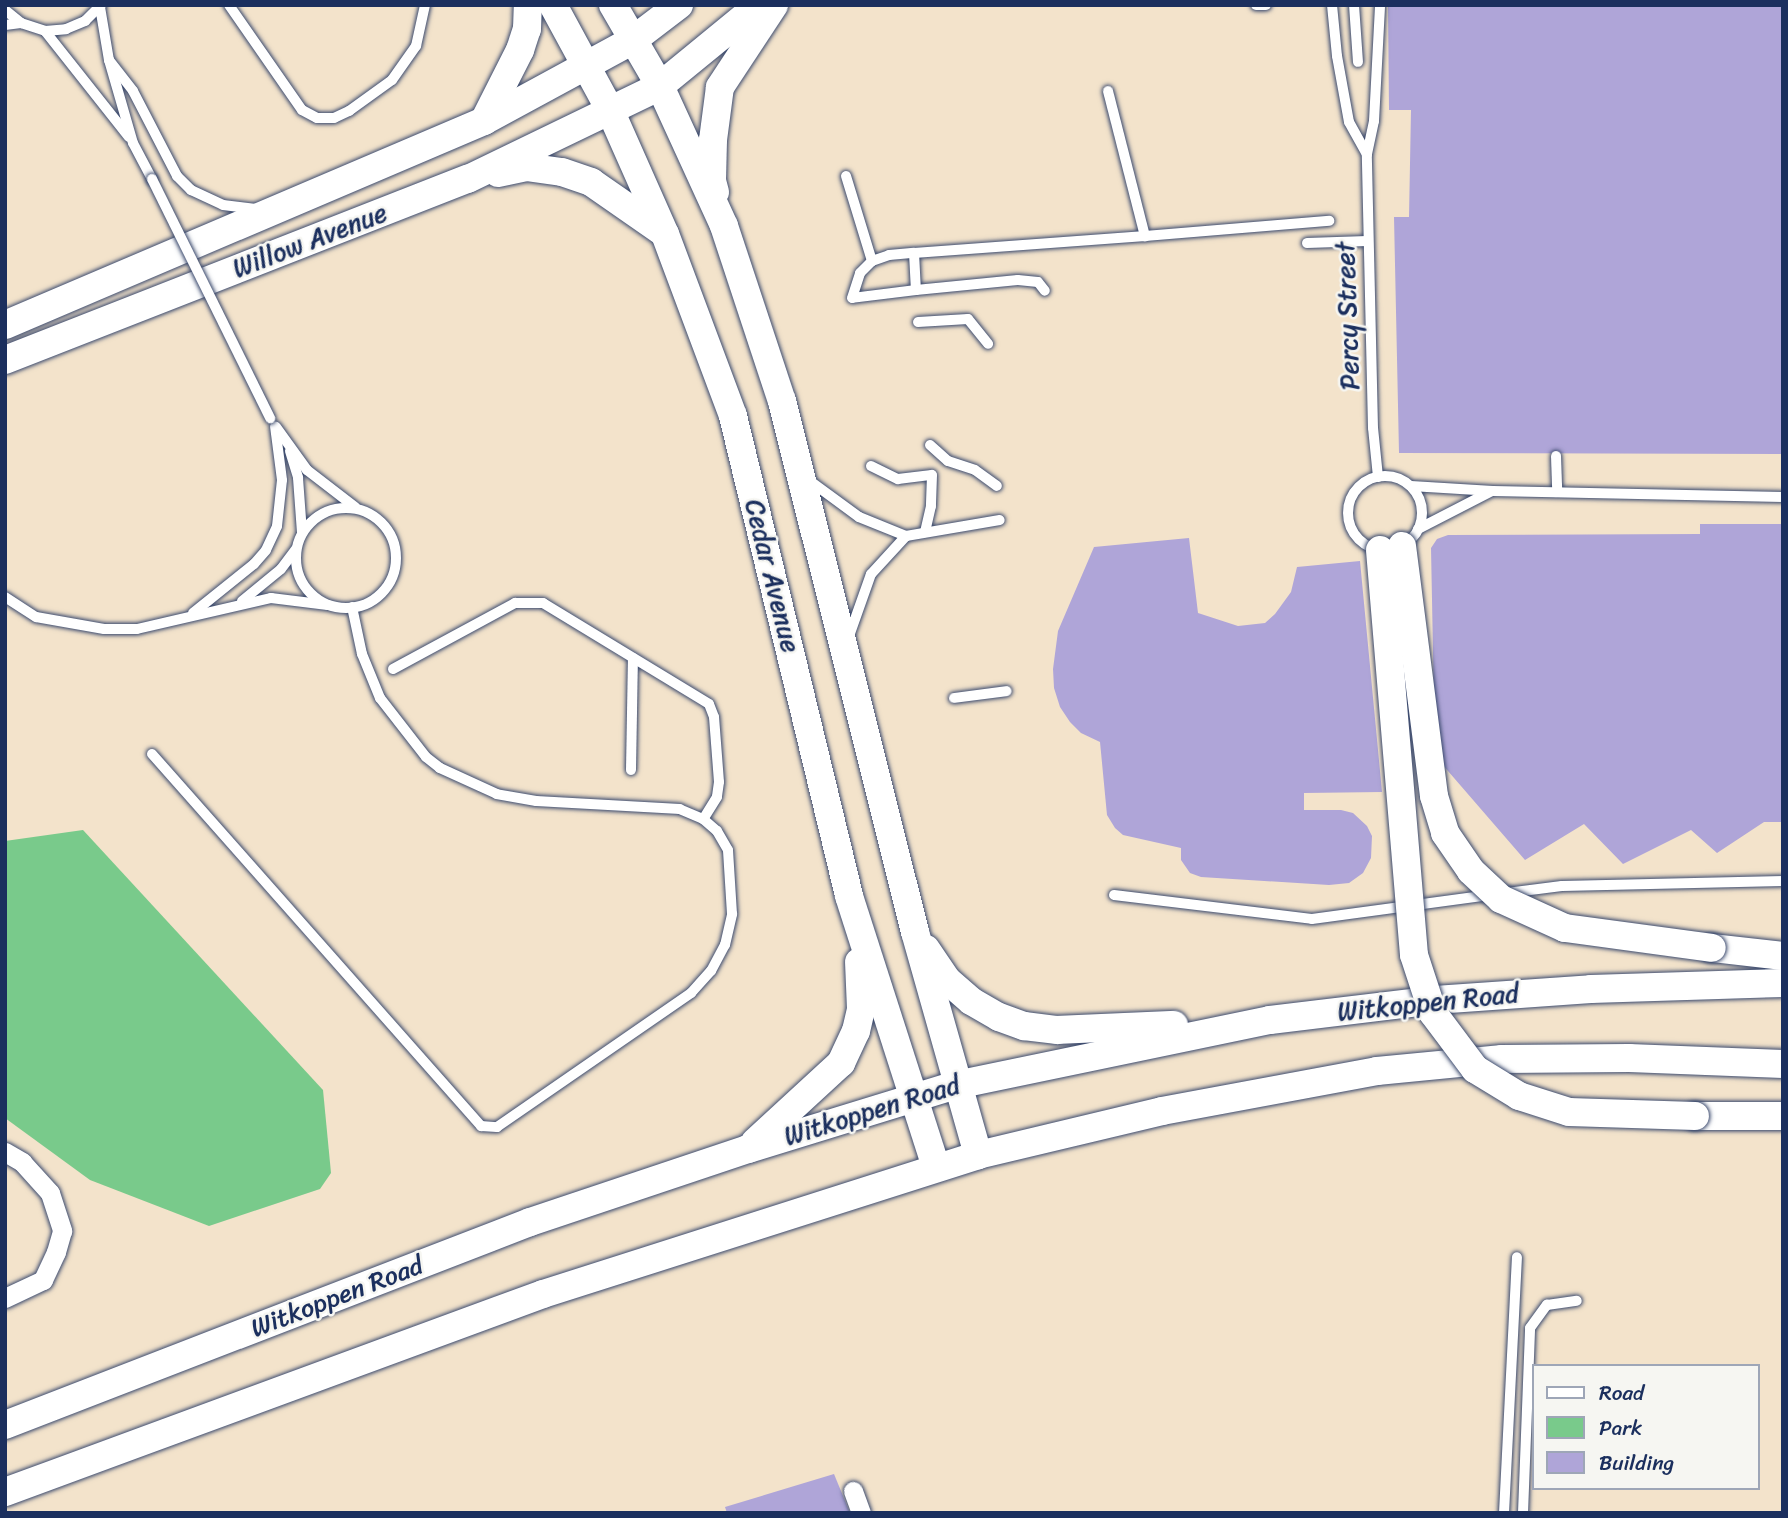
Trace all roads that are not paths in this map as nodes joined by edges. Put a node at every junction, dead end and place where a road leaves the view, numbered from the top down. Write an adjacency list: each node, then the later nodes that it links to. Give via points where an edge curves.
1 (229, 5): 2 (lane, via 302,110 317,118 334,118 392,80 416,46)
2 (425, 5)
3 (528, 5): 26 (main road, via 520,50)
4 (553, 5): 22 (main road, Cedar Avenue)
5 (613, 5): 19 (main road, Cedar Avenue)
6 (679, 5): 19 (main road, Willow Avenue)
7 (759, 5): 23 (main road, Willow Avenue)
8 (774, 5): 33 (main road, via 720,87 712,181)
9 (1256, 5): 10 (lane)
10 (1266, 5)
11 (1332, 5): 28 (lane, Percy Street, via 1349,122)
12 (1354, 5): 21 (lane)
13 (1380, 5): 28 (lane, Percy Street, via 1377,83)
14 (101, 6): 18 (lane, via 85,21); 20 (lane)
15 (5, 10): 16 (lane)
16 (21, 23): 17 (lane); 18 (lane)
17 (5, 25)
18 (46, 31): 27 (lane)
19 (633, 40): 22 (main road, Willow Avenue); 23 (main road, Cedar Avenue)
20 (109, 60): 27 (lane); 31 (lane, via 133,91 177,176 191,190 223,205)
21 (1358, 62)
22 (587, 67): 25 (main road, Cedar Avenue); 26 (main road, Willow Avenue)
23 (660, 86): 25 (main road, Willow Avenue); 33 (main road, Cedar Avenue)
24 (1108, 91): 35 (lane)
25 (610, 110): 30 (main road, Willow Avenue); 34 (main road, Cedar Avenue)
26 (484, 121): 31 (main road, Willow Avenue)
27 (134, 143): 46 (lane, bridge)
28 (1367, 154): 36 (lane, Percy Street)
29 (846, 176): 39 (lane)
30 (468, 179): 34 (main road, via 526,167 562,172 591,181); 45 (main road, Willow Avenue)
31 (287, 207): 43 (main road, Willow Avenue)
32 (1329, 221): 35 (lane)
33 (724, 226): 51 (main road, Cedar Avenue, via 782,401)
34 (665, 234): 80 (main road, Cedar Avenue, via 733,416)
35 (1145, 236): 38 (lane)
36 (1367, 241): 37 (lane); 52 (lane, Percy Street)
37 (1307, 243)
38 (915, 253): 39 (lane); 40 (lane)
39 (872, 261): 40 (lane, via 860,273 852,298)
40 (916, 290): 41 (lane, via 1018,280 1038,282)
41 (1045, 291)
42 (918, 322): 44 (lane, via 968,319)
43 (5, 325)
44 (988, 344)
45 (5, 360)
46 (272, 422): 47 (lane); 69 (lane, via 282,480 277,526 254,564)
47 (288, 444): 58 (lane, via 307,470); 61 (lane, via 298,478)
48 (930, 445): 53 (lane, via 948,461)
49 (1556, 456): 56 (lane)
50 (871, 466): 60 (lane, via 898,479 932,475)
51 (801, 475): 62 (lane, via 859,517); 70 (main road, Cedar Avenue)
52 (1378, 477): 54 (lane, via 1390,476); 63 (lane, via 1358,488 1348,508 1352,530 1359,540)
53 (997, 486)
54 (1411, 486): 55 (lane); 63 (lane, via 1422,506)
55 (1493, 491): 56 (lane); 63 (lane)
56 (1557, 492): 57 (lane)
57 (1783, 497)
58 (358, 509): 61 (lane, via 327,512); 68 (lane, via 384,526 396,554 388,584 377,597)
59 (1000, 520): 60 (lane)
60 (925, 532): 62 (lane)
61 (302, 533): 64 (lane)
62 (906, 536): 70 (lane, via 871,574)
63 (1400, 541): 82 (main road, bridge, via 1434,796 1445,833 1471,871 1501,899 1565,928); 88 (main road, bridge, via 1414,955 1433,1013 1475,1069 1519,1097 1569,1112)
64 (296, 549): 66 (lane, via 281,569); 67 (lane, via 302,582)
65 (5, 597): 69 (lane, via 36,617 104,629 137,629)
66 (239, 603): 67 (lane, via 271,598); 69 (lane)
67 (328, 605): 68 (lane)
68 (352, 607): 77 (lane, via 362,654 380,698 440,768 497,794 576,806 680,809)
69 (190, 616)
70 (844, 650): 81 (main road, Cedar Avenue)
71 (633, 658): 72 (lane, via 543,603 530,601 515,603); 76 (lane); 77 (lane, via 709,704 719,782 717,797)
72 (393, 669)
73 (1007, 691): 74 (lane)
74 (954, 698)
75 (152, 754): 77 (lane, via 444,1088 481,1126 490,1129 634,1035 691,993 711,971 725,944 732,914 732,881 728,850)
76 (631, 770)
77 (703, 819)
78 (1783, 881): 79 (lane, via 1562,886 1312,919)
79 (1114, 895)
80 (849, 896): 87 (main road, Cedar Avenue); 89 (main road, via 862,987 856,1031 841,1063)
81 (915, 932): 84 (main road, via 947,980 971,1001 1024,1026 1096,1030); 86 (main road, Cedar Avenue)
82 (1783, 956)
83 (1783, 983): 84 (main road, Witkoppen Road, via 1435,1000)
84 (1270, 1020): 86 (main road, Witkoppen Road)
85 (1783, 1064): 91 (main road, via 1502,1059 1377,1071 1162,1111)
86 (956, 1085): 87 (main road, Witkoppen Road); 91 (main road, Cedar Avenue)
87 (913, 1097): 89 (main road, Witkoppen Road); 92 (main road, Cedar Avenue)
88 (1783, 1116)
89 (748, 1149): 96 (main road, Witkoppen Road, via 530,1222)
90 (5, 1152): 94 (street, via 22,1162 50,1194 62,1231 43,1280)
91 (978, 1155): 92 (main road)
92 (936, 1167): 98 (main road, via 543,1294)
93 (1517, 1257): 100 (lane)
94 (5, 1298)
95 (1577, 1301): 101 (lane, via 1547,1306 1530,1328)
96 (5, 1425)
97 (853, 1491): 99 (street)
98 (5, 1492)
99 (861, 1513)
100 (1504, 1513)
101 (1523, 1513)

